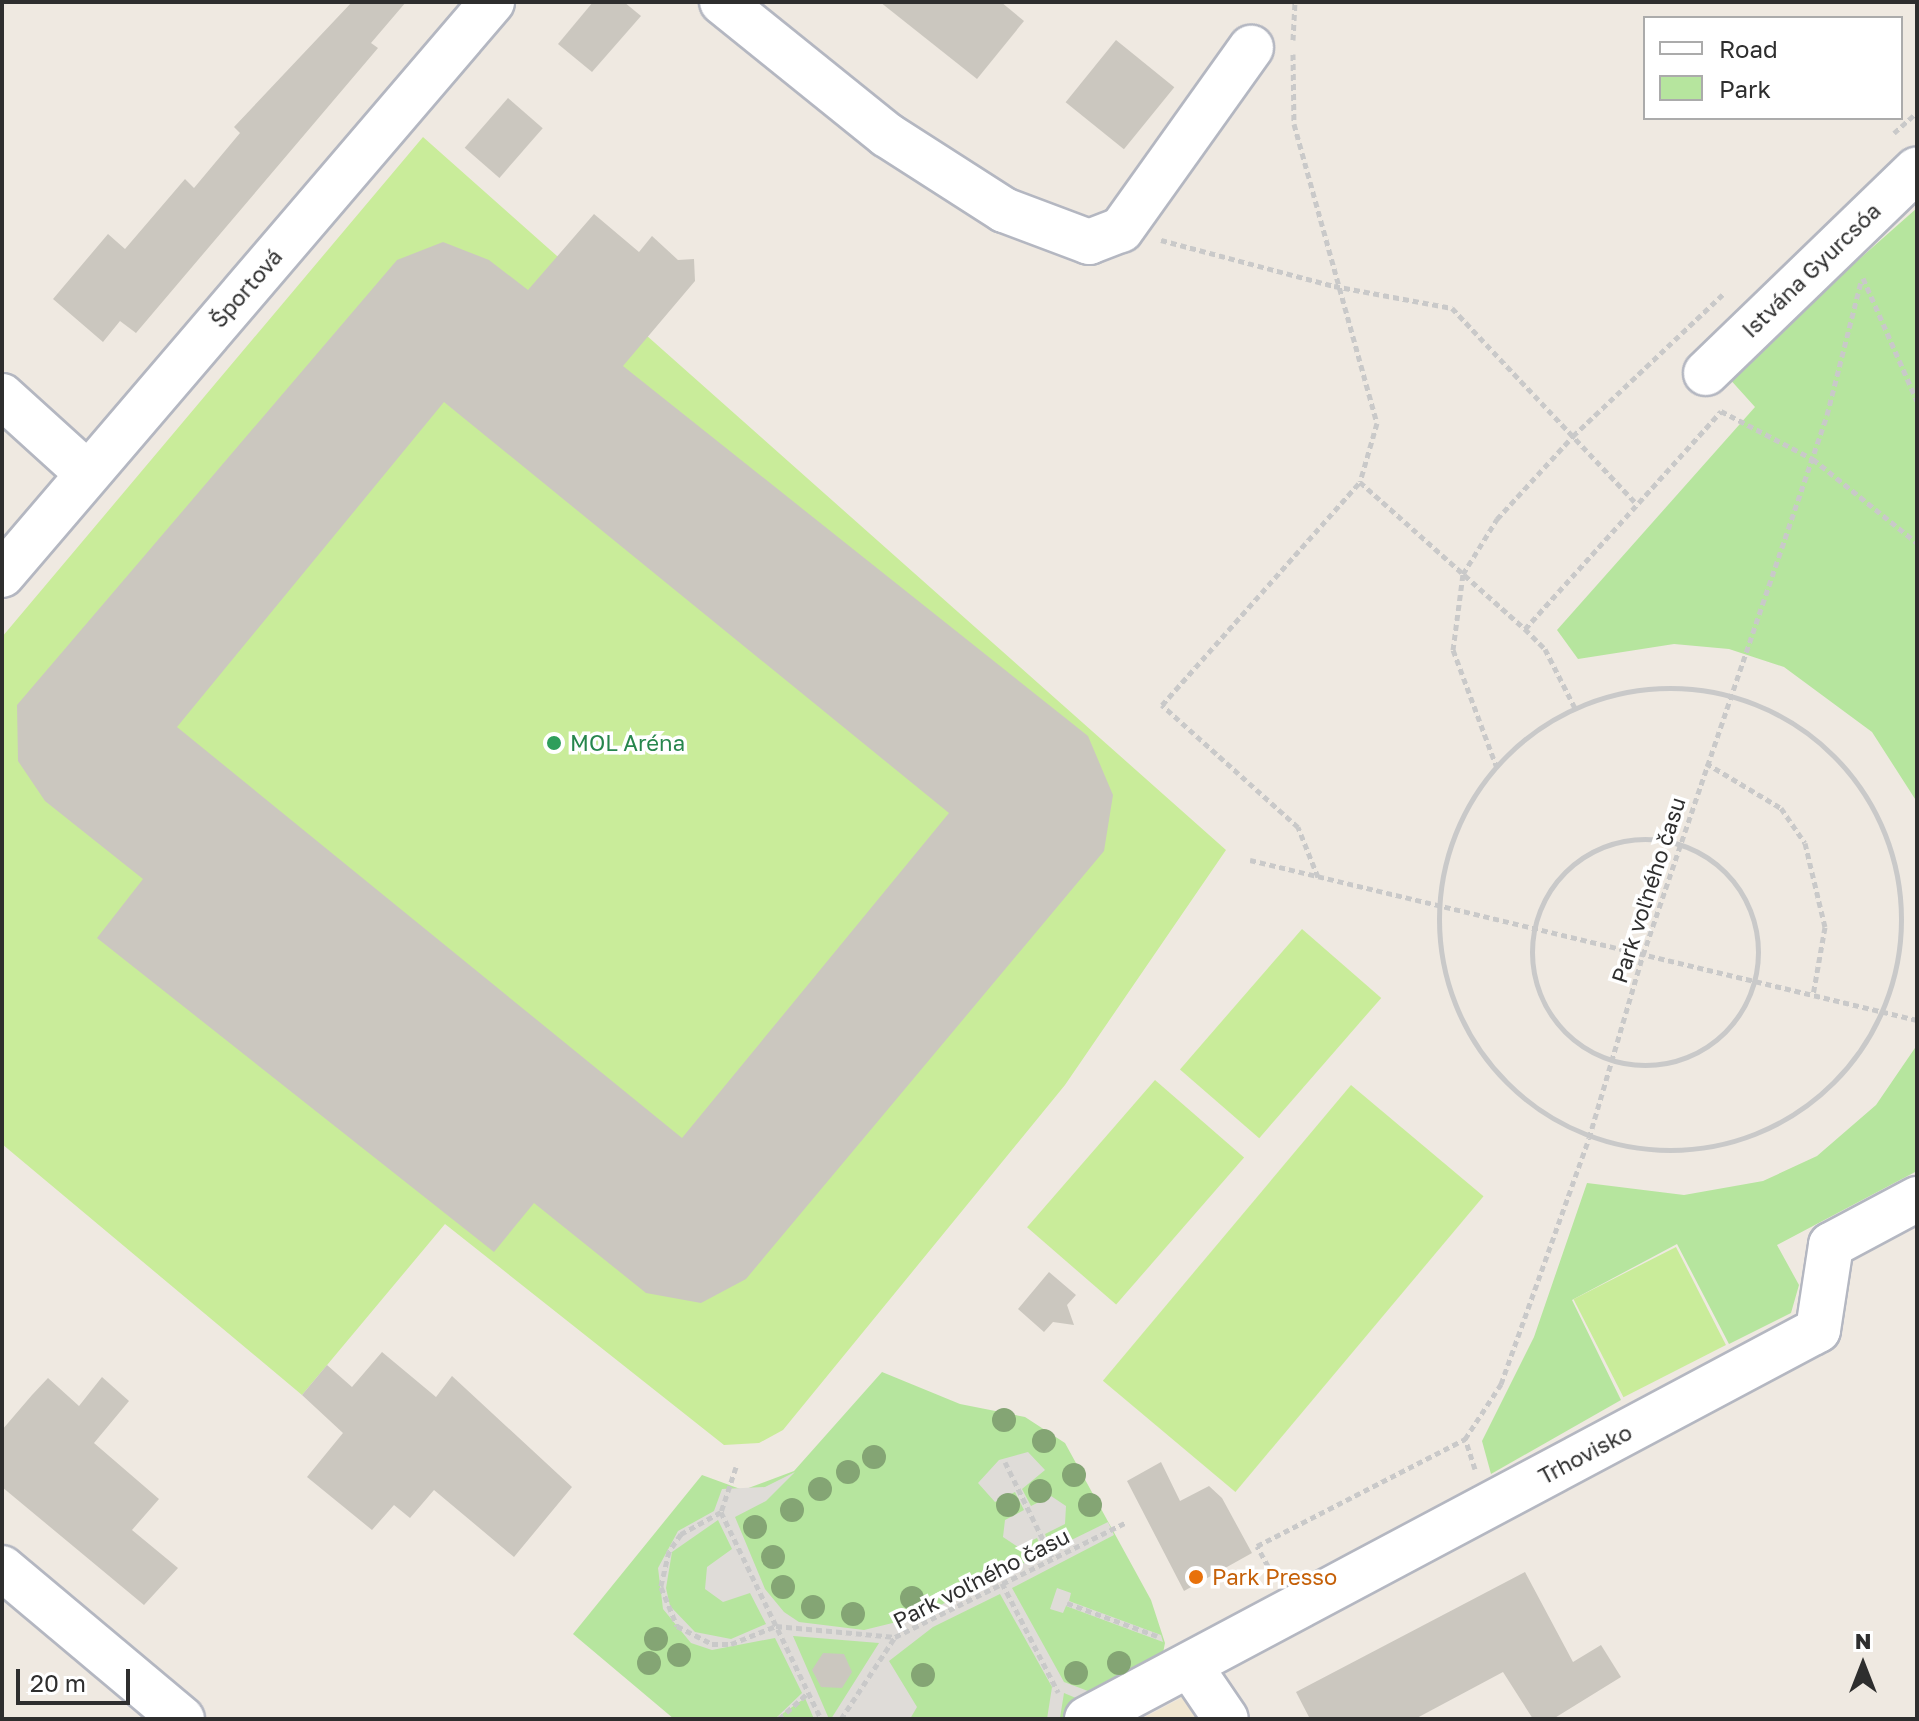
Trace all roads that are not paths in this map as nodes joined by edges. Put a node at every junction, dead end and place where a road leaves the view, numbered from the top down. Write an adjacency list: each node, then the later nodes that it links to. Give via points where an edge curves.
1 (492, 2): 7 (street, Športová)
2 (722, 2): 3 (street, via 887,135 1004,210 1089,242 1121,230)
3 (1251, 48)
4 (1917, 169): 5 (street, Istvána Gyurcsóa)
5 (1713, 392)
6 (2, 396): 7 (street)
7 (87, 473): 8 (street, Športová)
8 (2, 575)
9 (1917, 1199): 11 (street, Trhovisko, via 1831,1245 1818,1330 1293,1612)
10 (2, 1568): 13 (street)
11 (1179, 1654): 12 (street, Trhovisko); 14 (street)
12 (1073, 1708)
13 (182, 1719)
14 (1226, 1719)

